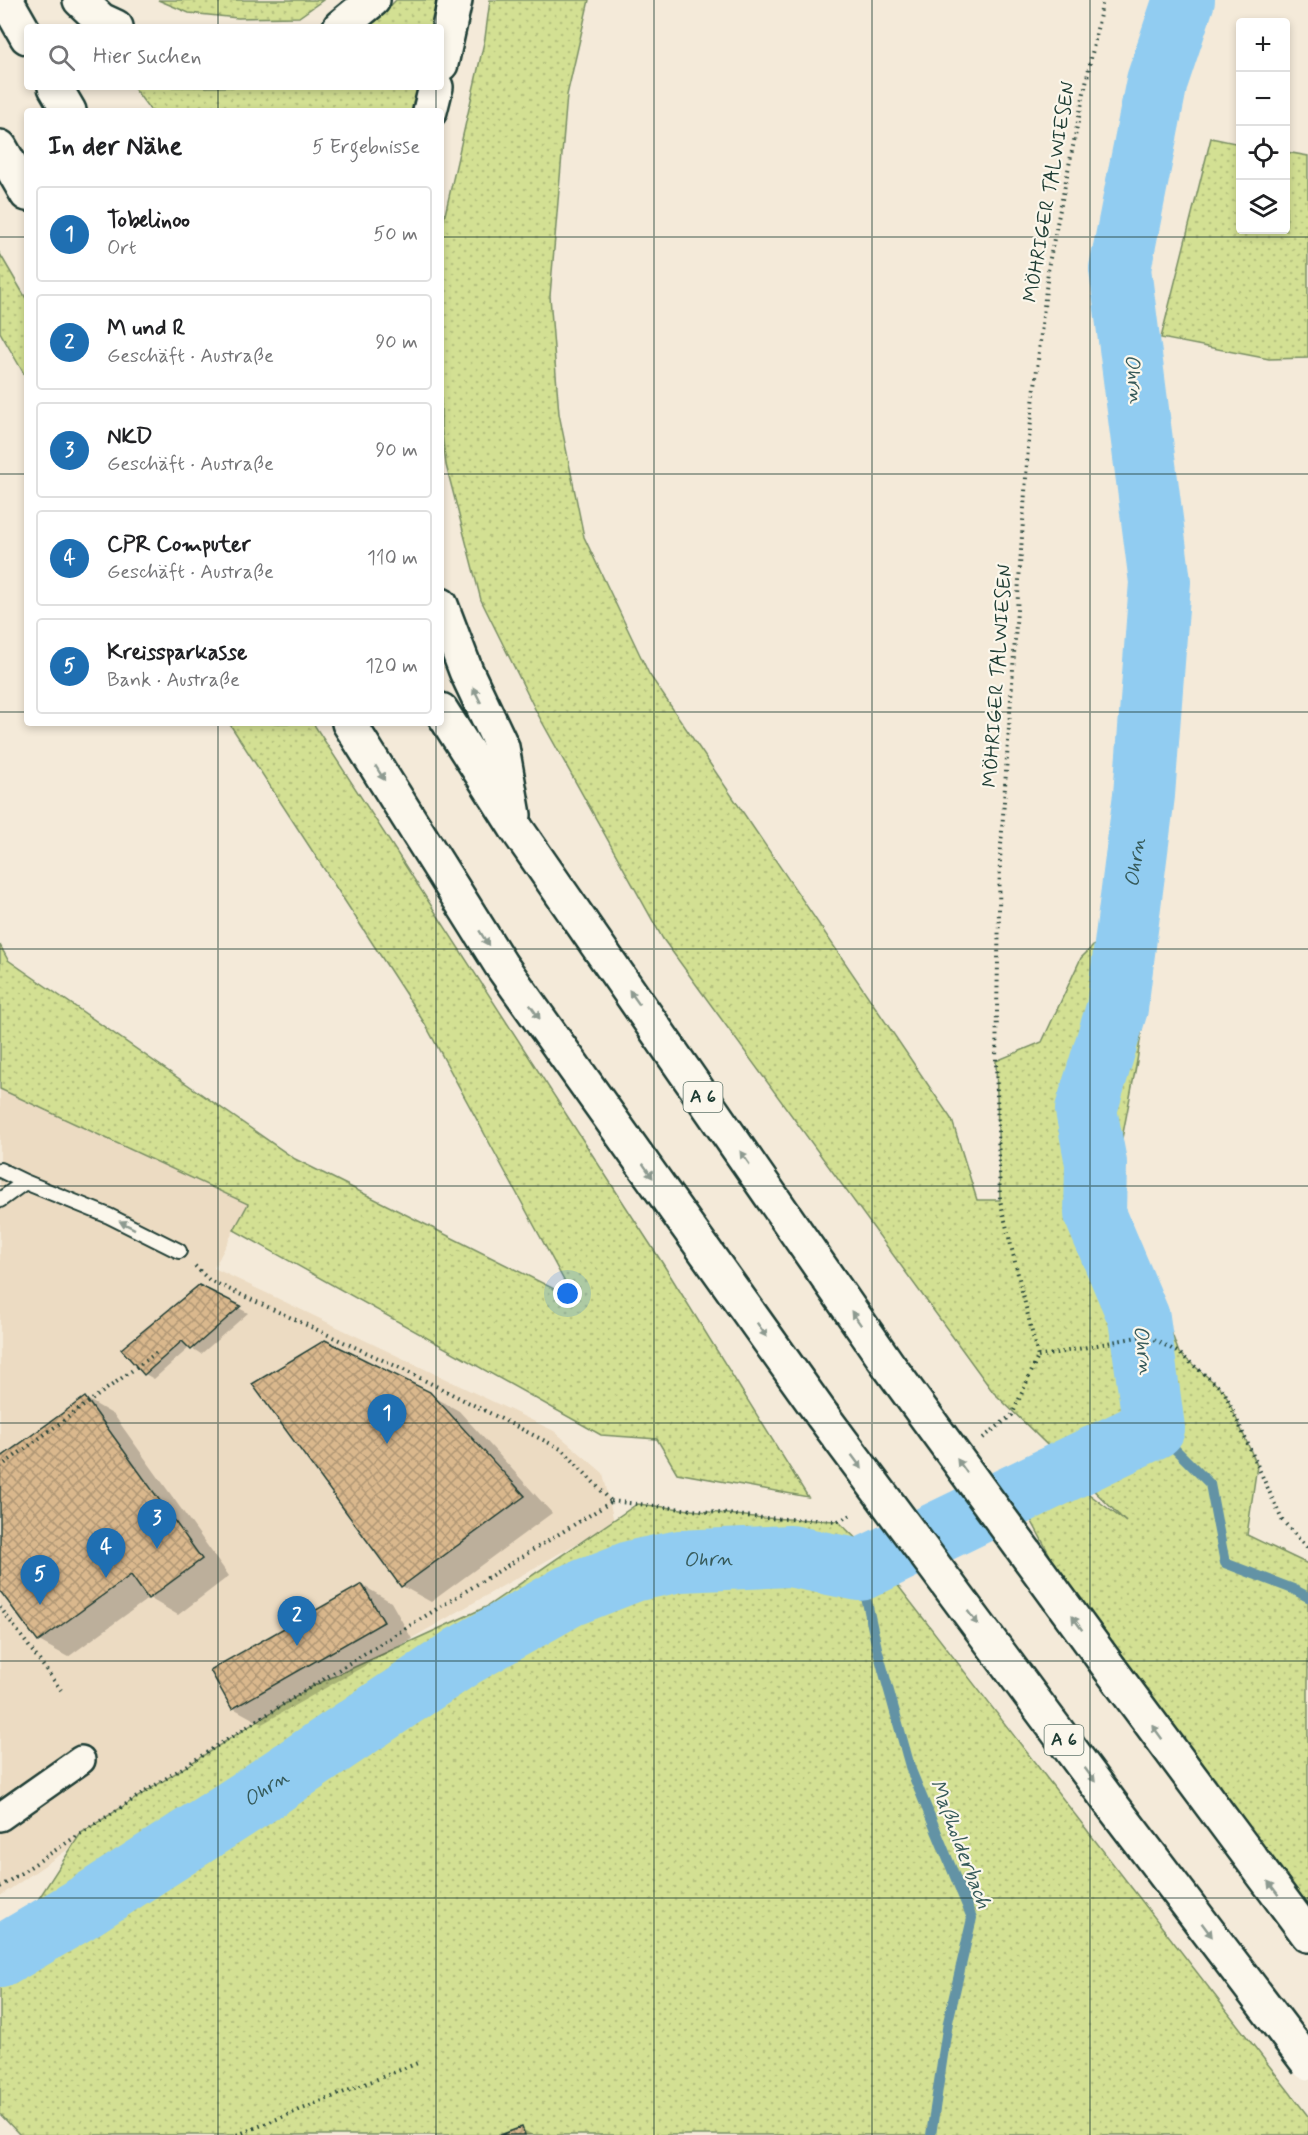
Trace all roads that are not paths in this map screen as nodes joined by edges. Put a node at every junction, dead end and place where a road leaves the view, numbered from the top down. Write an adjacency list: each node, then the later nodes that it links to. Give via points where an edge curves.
1 (6, 0): 7 (highway)
2 (80, 0): 5 (highway)
3 (374, 0): 6 (highway)
4 (455, 0): 8 (highway)
5 (109, 24)
6 (344, 24)
7 (24, 32)
8 (444, 50)
9 (57, 90): 11 (highway)
10 (435, 90): 12 (highway)
11 (67, 108)
12 (431, 108)
13 (0, 147): 14 (highway)
14 (24, 189)
15 (444, 613): 18 (highway, one-way to 15, via 502,747)
16 (444, 715): 18 (highway, A 6)
17 (351, 726): 26 (highway, A 6, one-way to 26, bridge, via 501,965 822,1415)
18 (516, 828): 25 (highway, A 6, one-way to 18, bridge, via 889,1366)
19 (0, 1170): 20 (lane)
20 (25, 1182): 21 (lane); 22 (lane, one-way to 20, via 109,1216)
21 (0, 1200)
22 (179, 1251)
23 (81, 1760): 24 (street)
24 (0, 1817)
25 (1308, 1935)
26 (1308, 2063)

